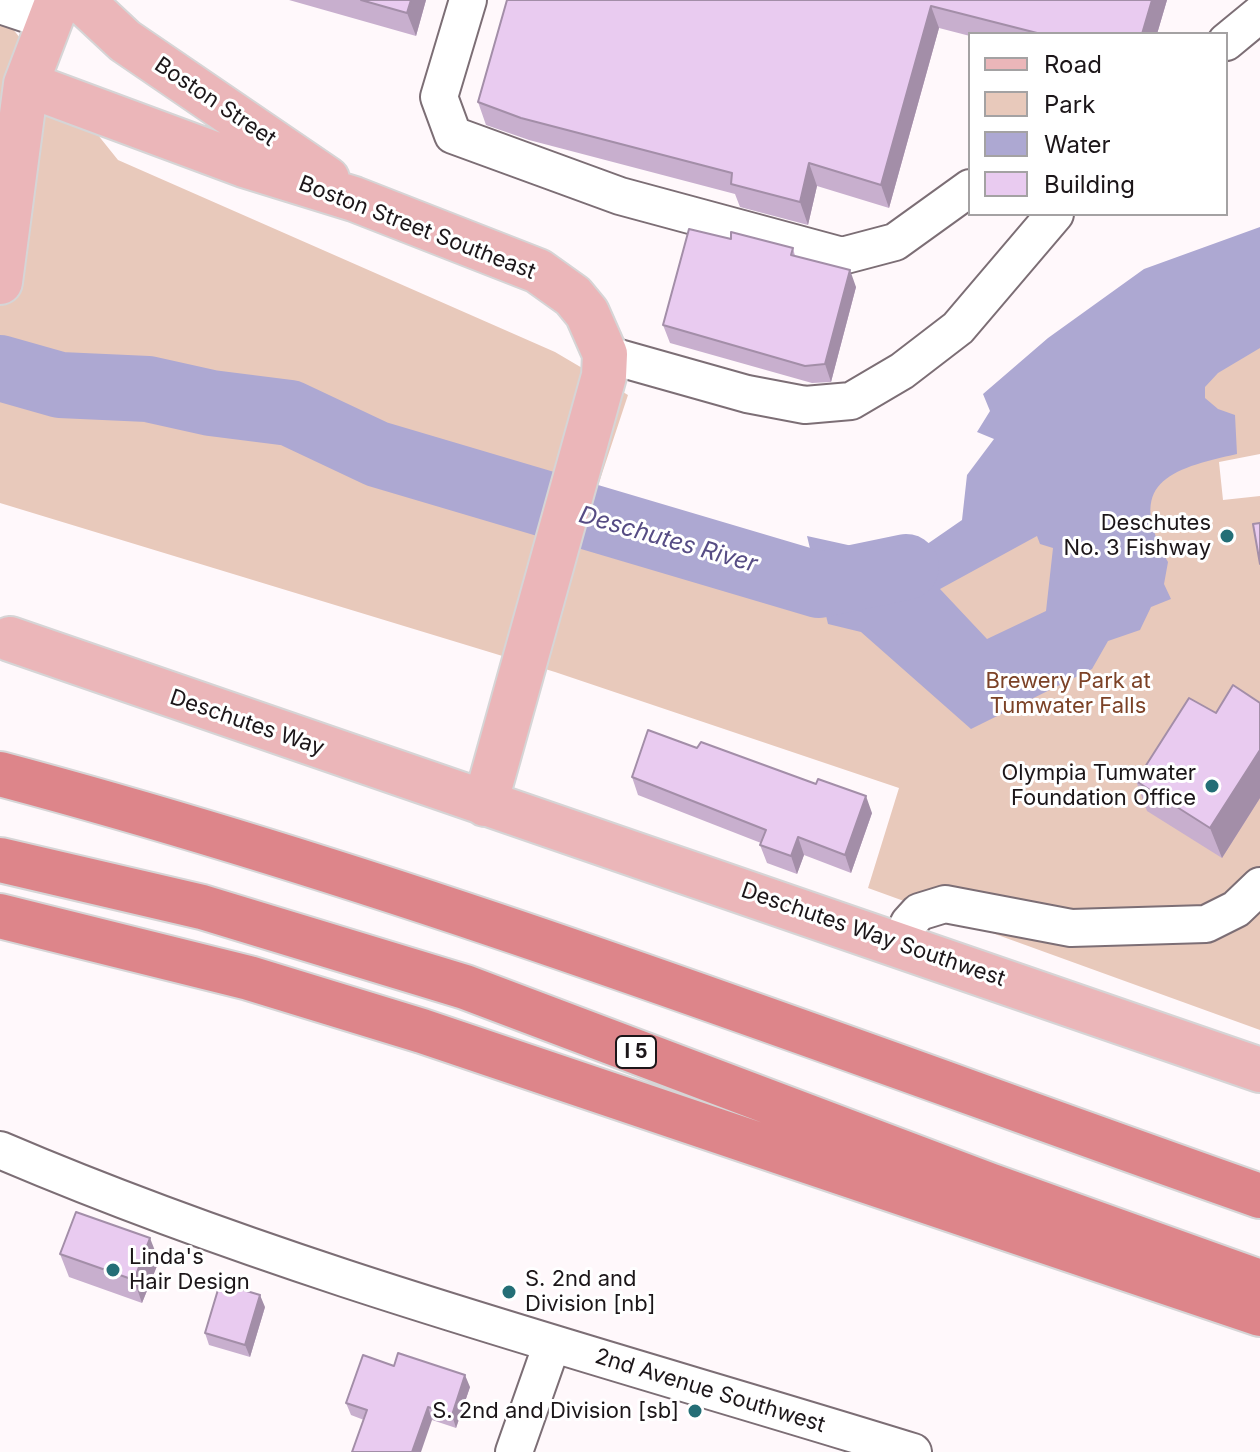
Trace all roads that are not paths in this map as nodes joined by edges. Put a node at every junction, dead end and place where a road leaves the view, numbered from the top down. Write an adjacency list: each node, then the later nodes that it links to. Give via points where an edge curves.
1 (468, 0): 7 (street, via 439,97 453,135 620,196 842,256 895,242)
2 (0, 5): 3 (street)
3 (63, 7): 6 (main road); 8 (main road, Boston Street, via 135,48)
4 (1260, 14): 5 (street)
5 (1228, 40)
6 (26, 84): 8 (main road, Boston Street Southeast, via 244,165); 10 (main road)
7 (968, 189)
8 (354, 199): 11 (main road, Boston Street Southeast, via 538,271 573,296 596,330)
9 (1053, 216): 11 (street, via 958,328 851,401 805,405)
10 (0, 282)
11 (602, 375): 14 (main road)
12 (10, 639): 14 (main road, Deschutes Way)
13 (0, 774): 21 (highway, via 184,823 509,930)
14 (485, 804): 18 (main road, Deschutes Way Southwest)
15 (0, 860): 22 (highway, I 5, via 202,907 465,987)
16 (1260, 886): 18 (street, via 1236,909 1206,924 1071,928 945,904 919,912)
17 (0, 916): 23 (highway, via 249,978 422,1031)
18 (900, 944): 19 (main road, Deschutes Way Southwest)
19 (1260, 1070)
20 (0, 1150): 24 (street, 2nd Avenue Southwest, via 203,1230)
21 (1260, 1196)
22 (1260, 1282)
23 (1260, 1314)
24 (552, 1344): 25 (street); 26 (street, 2nd Avenue Southwest)
25 (514, 1452)
26 (913, 1452)

